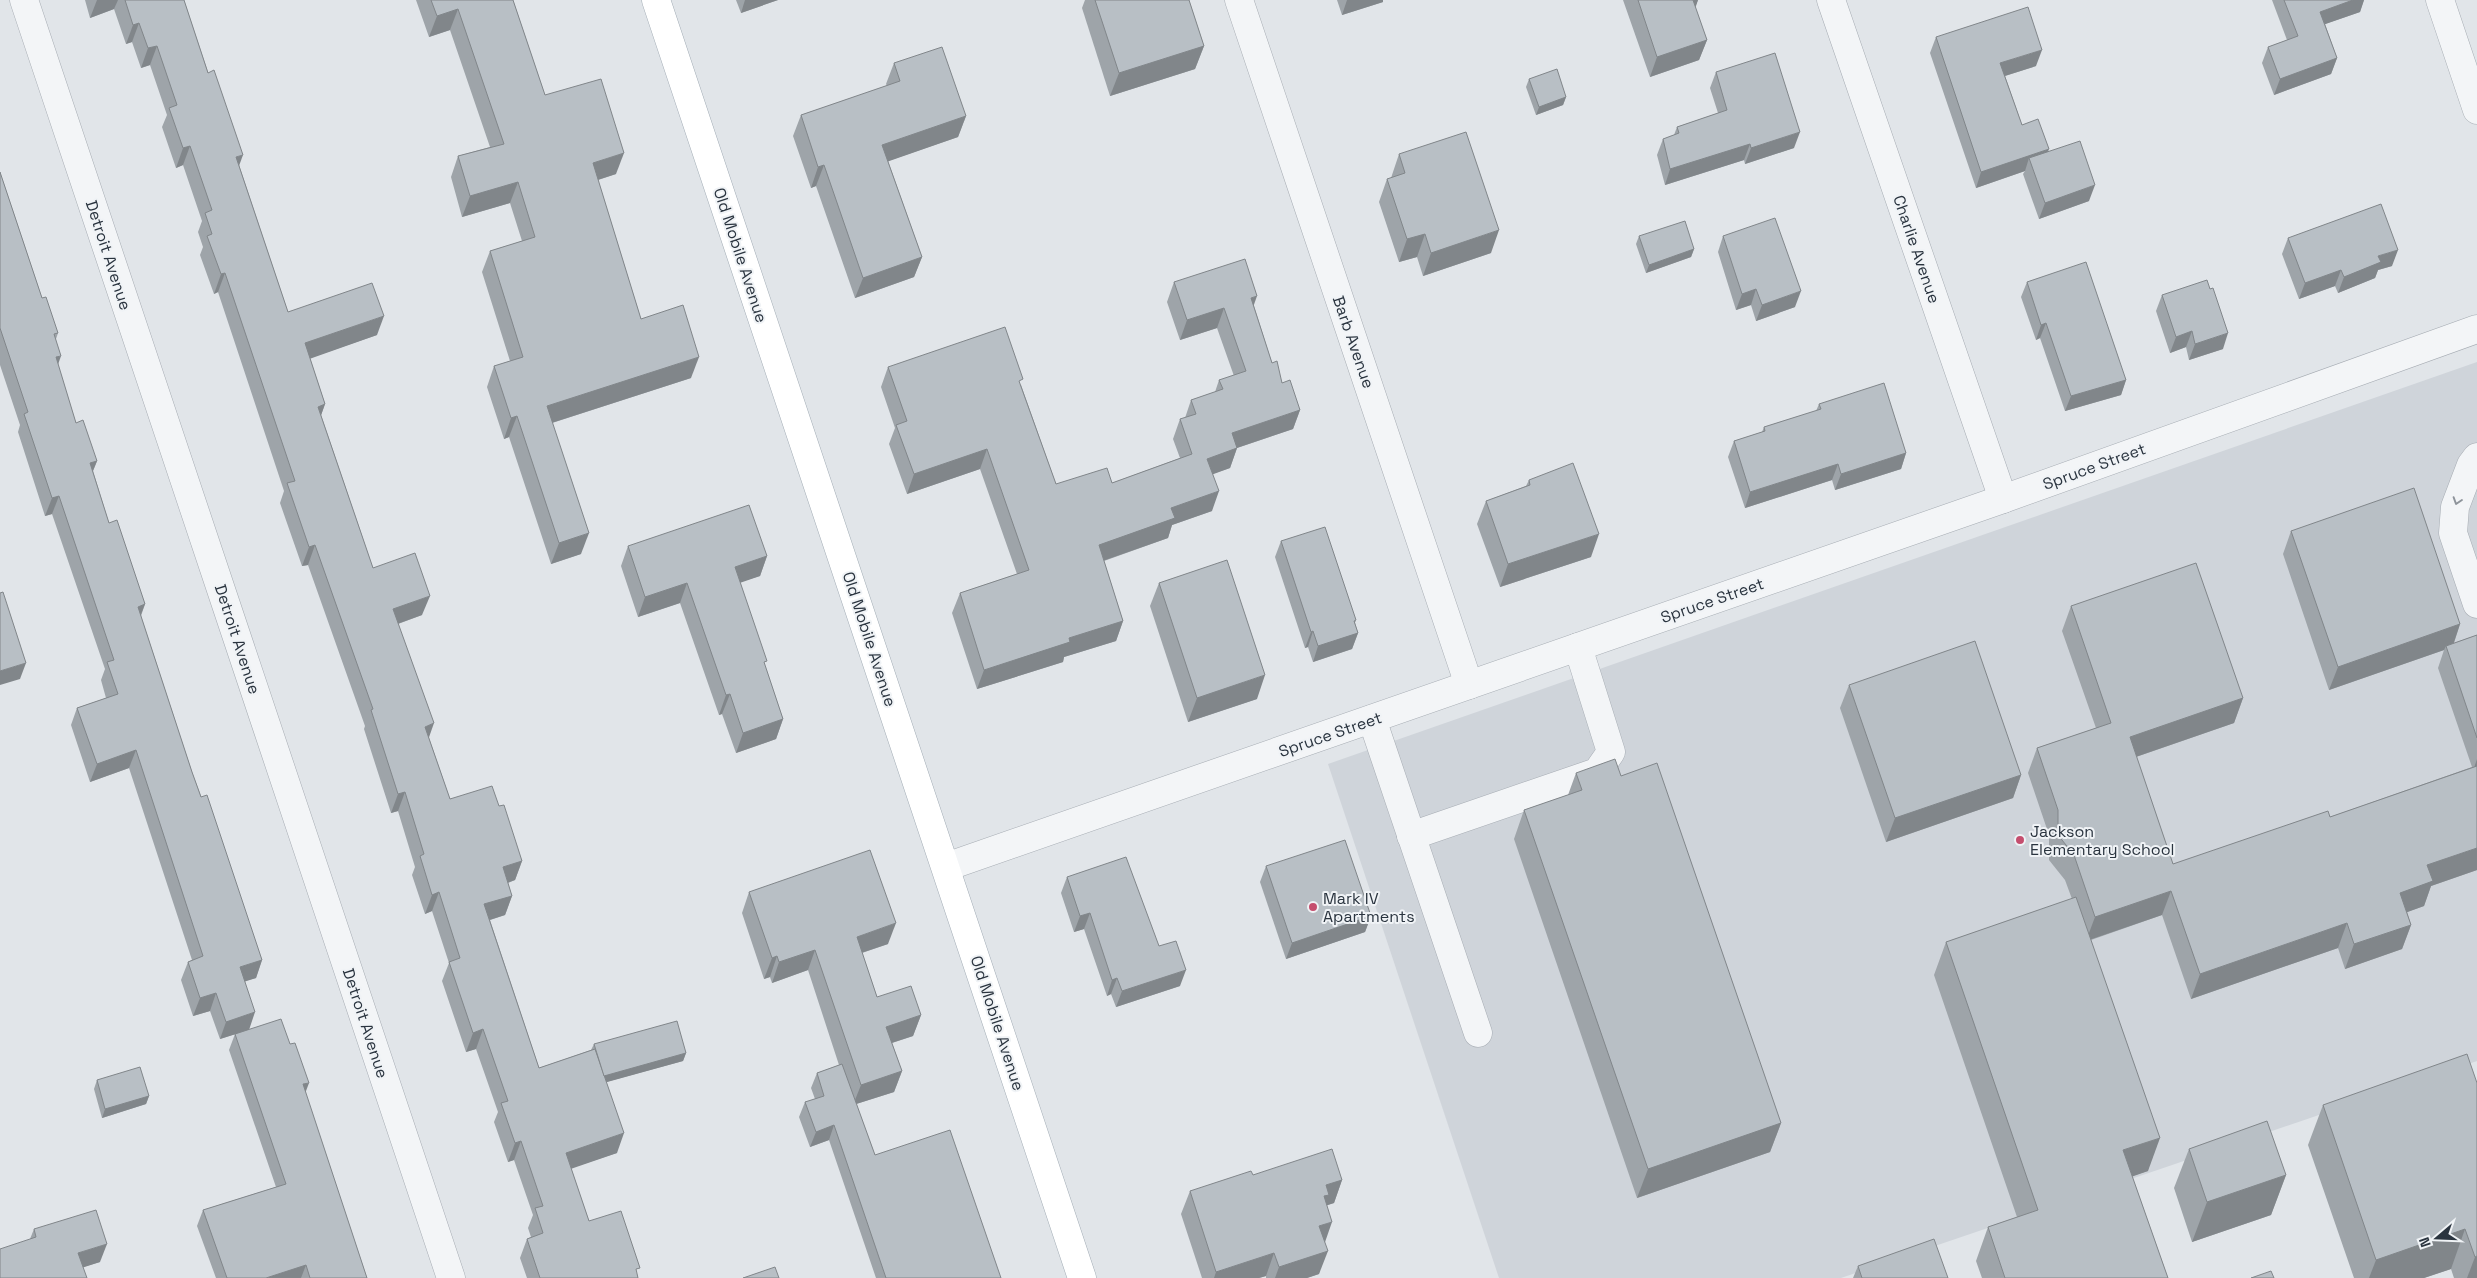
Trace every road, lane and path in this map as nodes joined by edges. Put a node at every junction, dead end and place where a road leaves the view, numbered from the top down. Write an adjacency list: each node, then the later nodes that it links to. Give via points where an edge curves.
1 (24, 0): 17 (street, Detroit Avenue)
2 (656, 0): 15 (main road, Old Mobile Avenue)
3 (1239, 0): 12 (street, Barb Avenue)
4 (1832, 0): 9 (street, Charlie Avenue)
5 (2440, 0): 6 (street)
6 (2477, 110)
7 (2477, 329): 9 (street, Spruce Street)
8 (2477, 457): 10 (street, one-way to 10, via 2470,465 2455,507 2453,533)
9 (2003, 499): 11 (street, Spruce Street)
10 (2477, 604)
11 (1578, 647): 12 (street, Spruce Street); 14 (street, via 1611,752 1597,772)
12 (1469, 685): 13 (street, Spruce Street)
13 (1372, 719): 14 (street); 15 (street, Spruce Street)
14 (1411, 836): 16 (street)
15 (946, 867): 18 (main road, Old Mobile Avenue)
16 (1478, 1032)
17 (451, 1278)
18 (1082, 1278)

